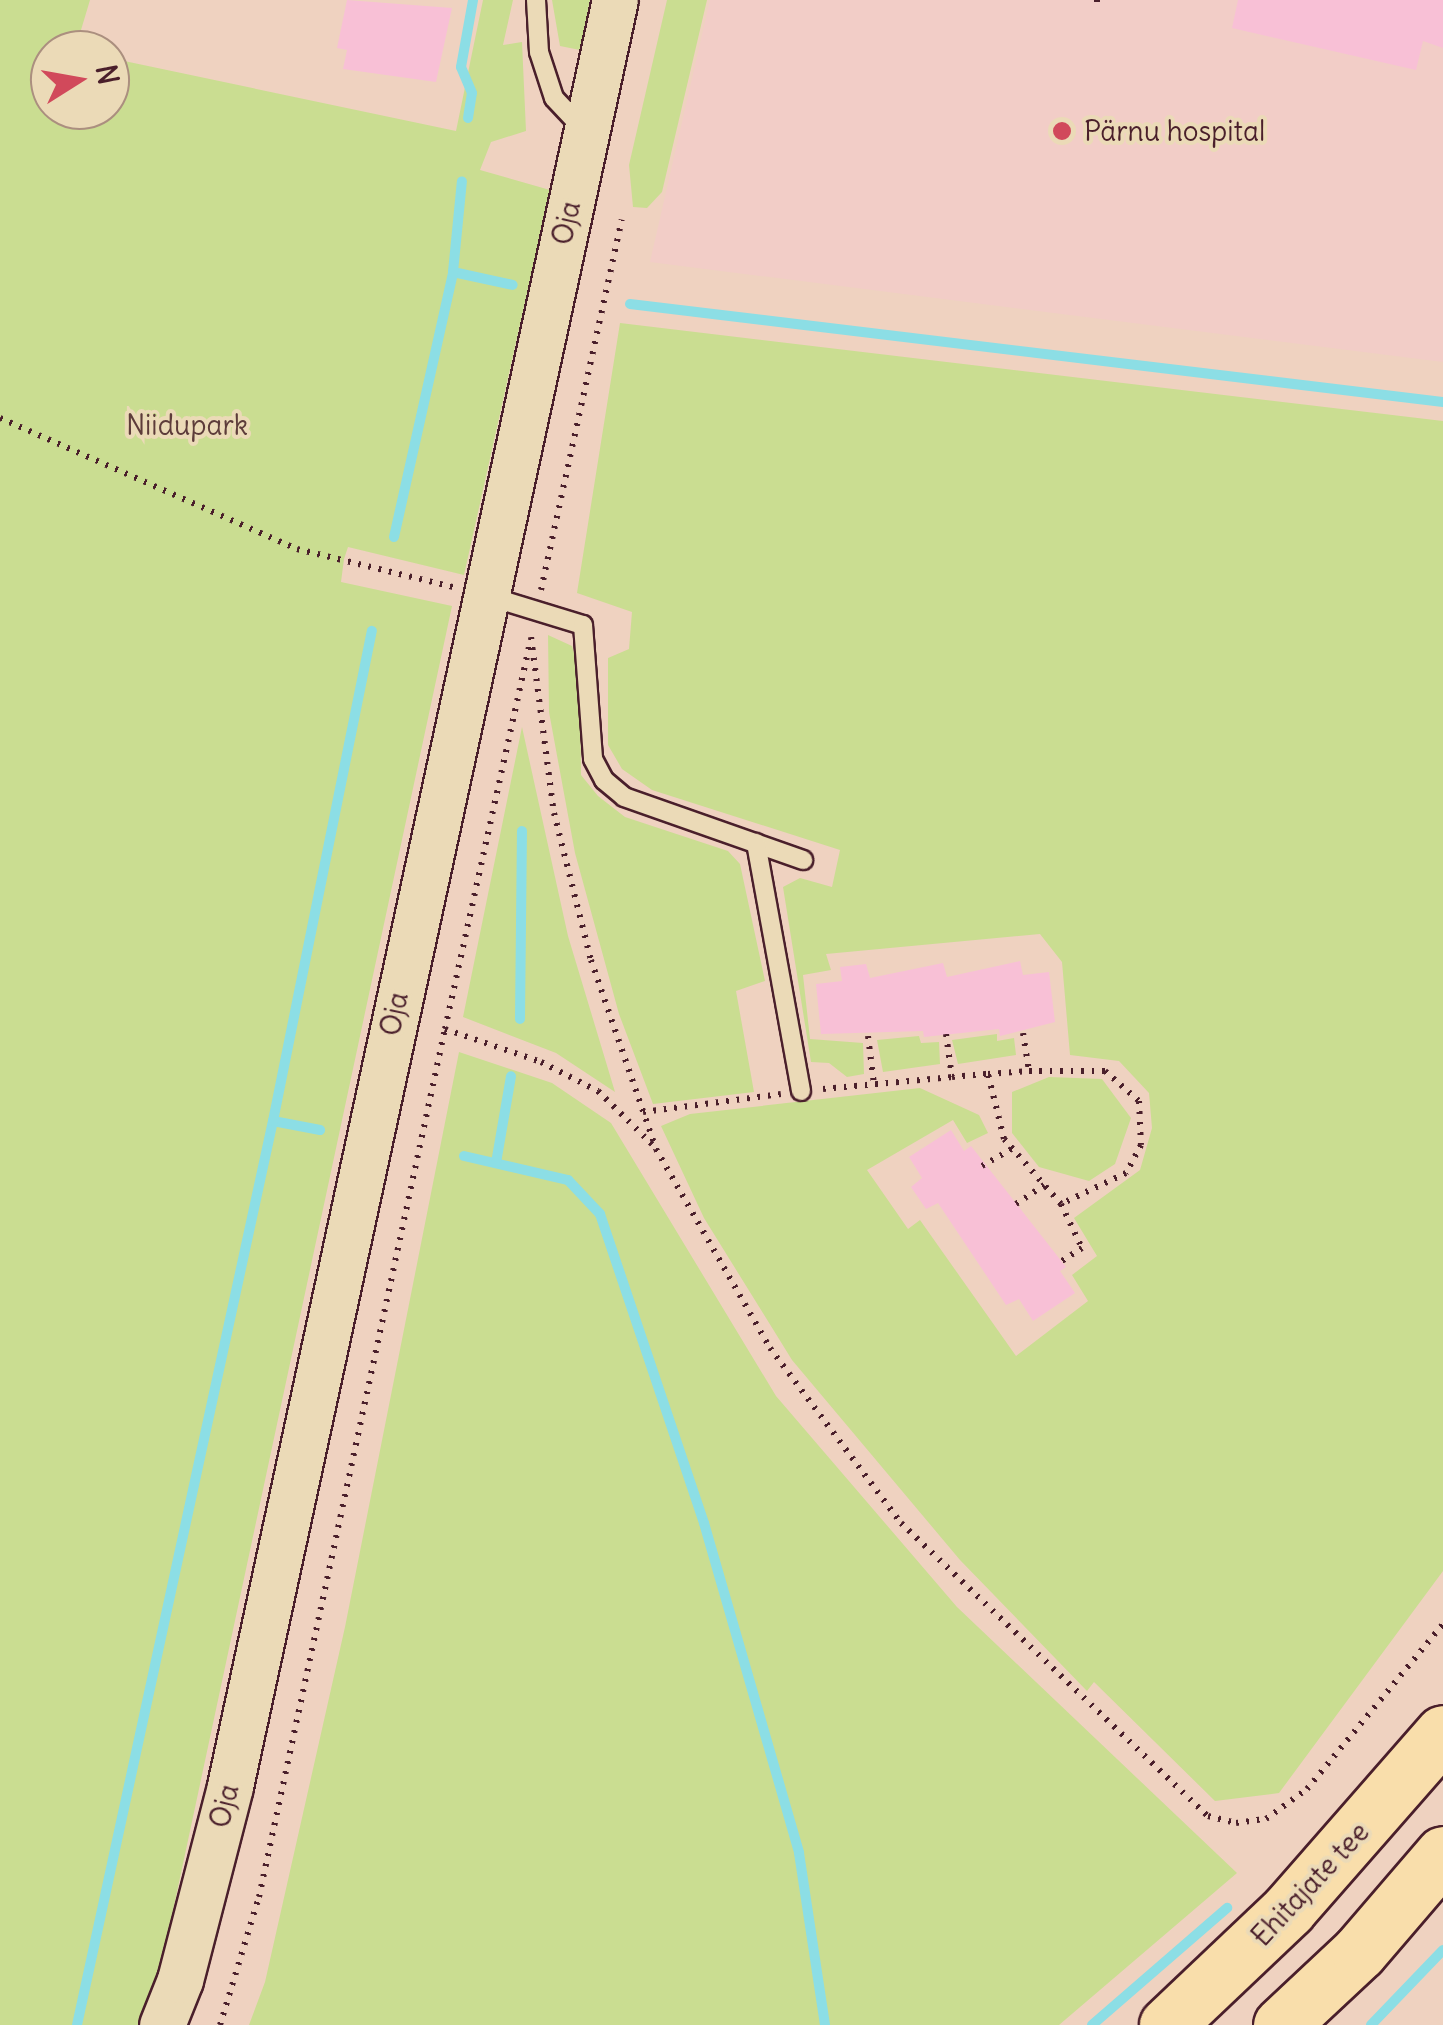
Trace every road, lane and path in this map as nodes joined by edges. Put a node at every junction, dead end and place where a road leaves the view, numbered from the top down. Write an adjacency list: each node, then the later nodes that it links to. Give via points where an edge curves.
1 (536, 0): 3 (lane, via 539,52 554,98)
2 (616, 0): 3 (street, Oja)
3 (586, 132): 5 (street, Oja)
4 (0, 418): 5 (path, via 297,549)
5 (483, 594): 7 (lane, via 583,625 591,671 588,734 604,780 640,804); 28 (street, Oja, via 230,1786)
6 (531, 637): 17 (path, via 554,814 591,960)
7 (756, 843): 8 (lane); 16 (lane)
8 (803, 860)
9 (1023, 1033): 12 (path)
10 (946, 1034): 14 (path)
11 (868, 1036): 15 (path)
12 (1029, 1071): 13 (path); 23 (path, via 1104,1072 1139,1101 1140,1144 1126,1173)
13 (988, 1074): 14 (path); 18 (path)
14 (952, 1078): 15 (path)
15 (874, 1084): 16 (path)
16 (801, 1091): 17 (path)
17 (643, 1112): 19 (path)
18 (1013, 1148): 20 (path); 21 (path)
19 (656, 1149): 25 (path, via 770,1348 901,1523 1208,1816 1236,1823 1266,1819 1307,1790); 29 (path, via 598,1091 541,1062 445,1029 259,1897)
20 (982, 1166)
21 (1044, 1185): 22 (path); 23 (path)
22 (1016, 1204)
23 (1060, 1204): 24 (path, via 1082,1248)
24 (1062, 1261)
25 (1443, 1624)
26 (1443, 1733): 30 (highway, Ehitajate tee, via 1288,1910)
27 (1443, 1854): 31 (highway, via 1359,1952)
28 (162, 2025)
29 (220, 2025)
30 (1167, 2025)
31 (1281, 2025)

